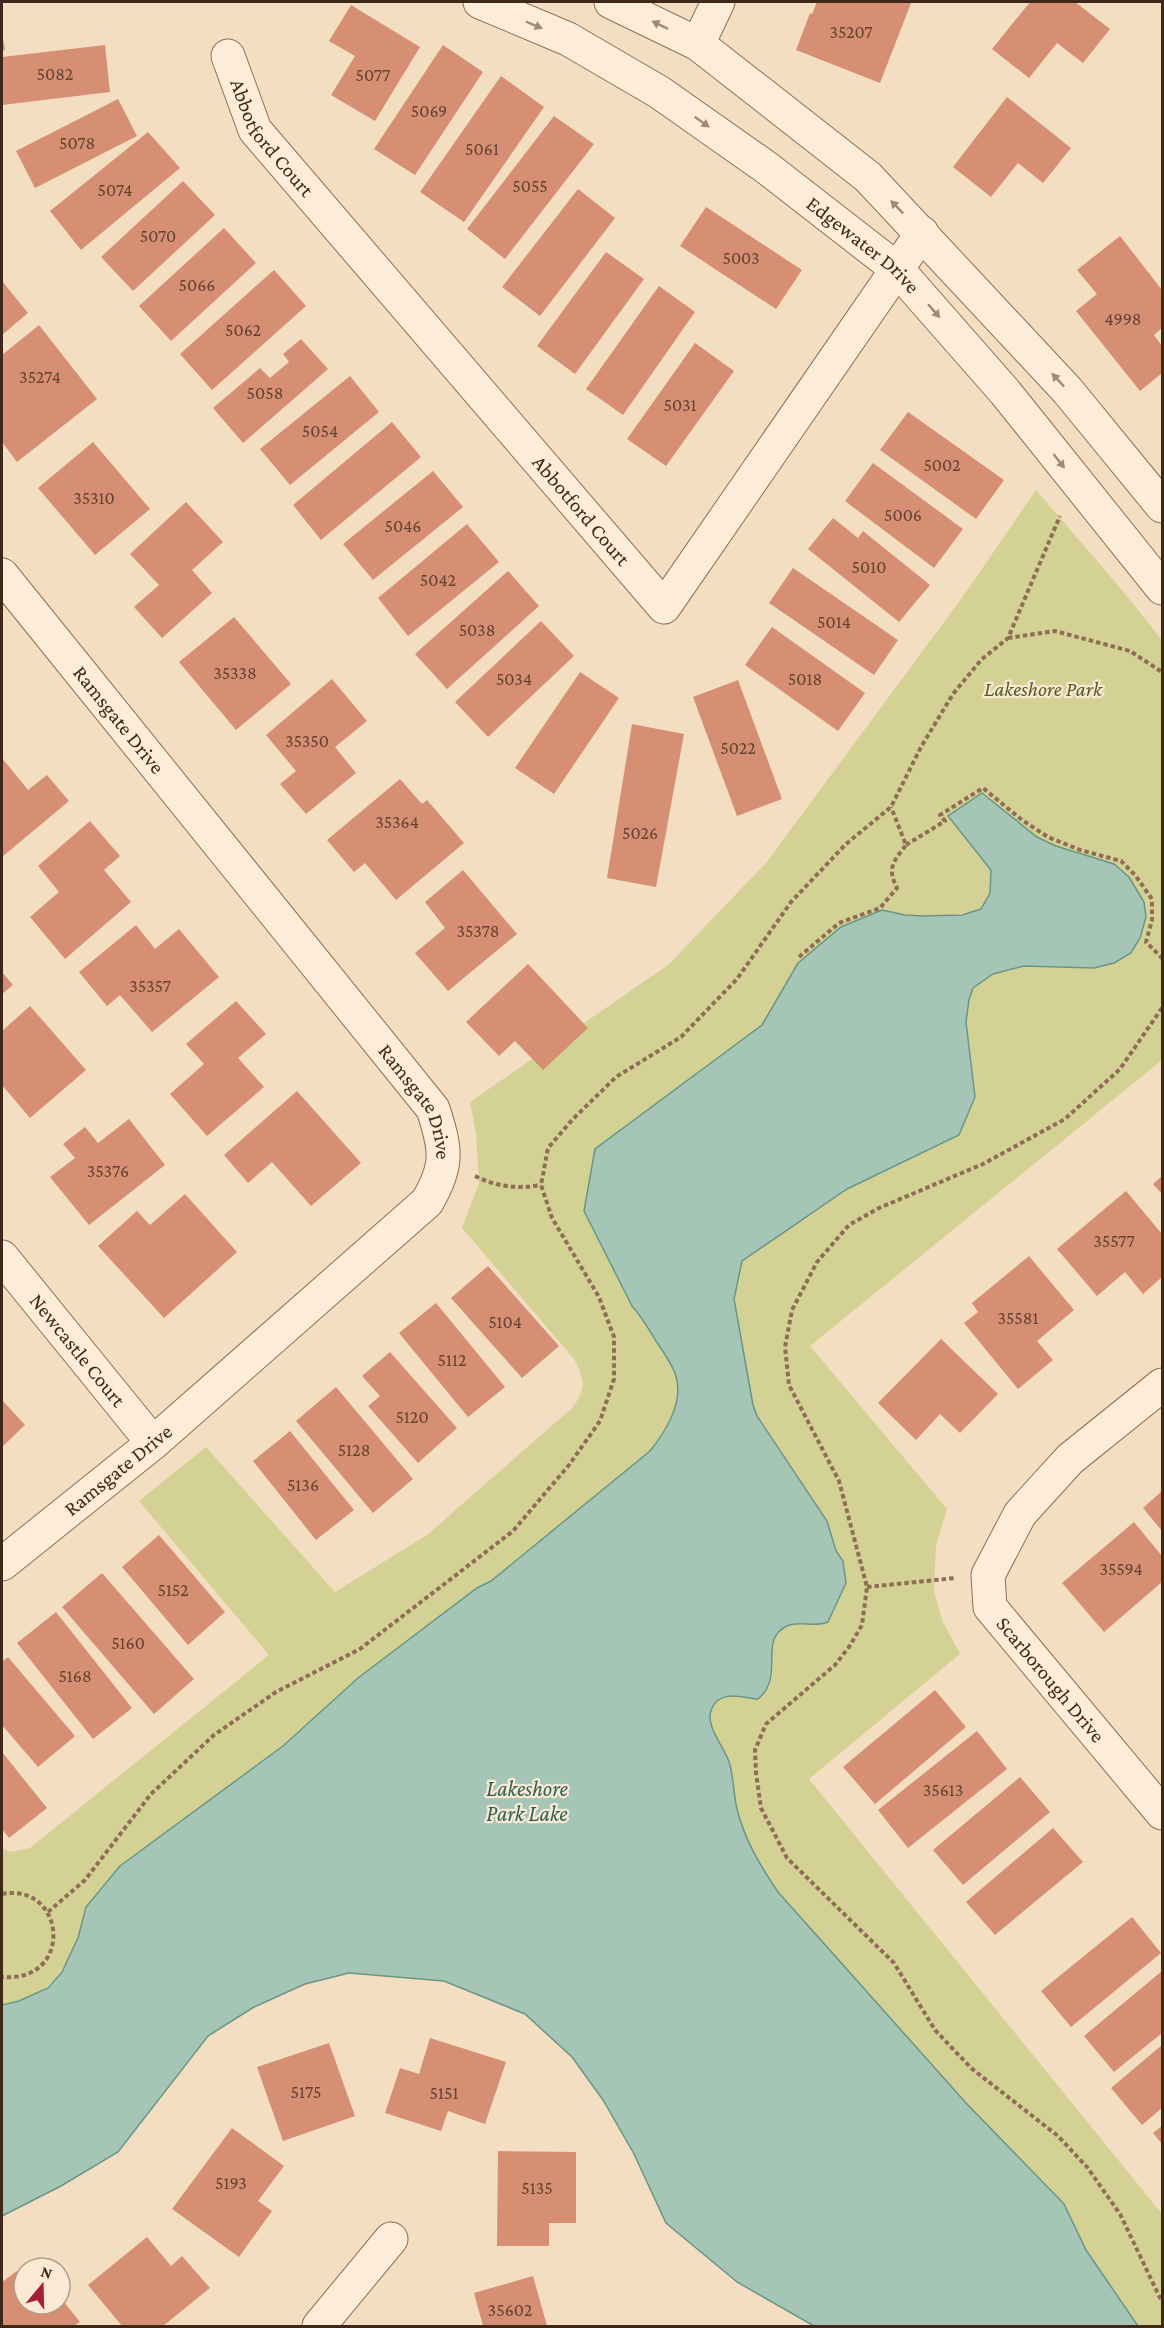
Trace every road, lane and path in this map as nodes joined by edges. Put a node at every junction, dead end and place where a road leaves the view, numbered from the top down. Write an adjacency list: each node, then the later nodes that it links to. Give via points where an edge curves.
1 (480, 2): 7 (street, Edgewater Drive, one-way to 7, via 568,39 659,92 767,168)
2 (610, 2): 4 (street, one-way to 2)
3 (718, 2): 4 (street)
4 (698, 44): 6 (street, one-way to 4, via 868,177)
5 (228, 56): 7 (street, Abbotford Court, via 255,130 664,607)
6 (922, 233): 7 (street, Abbotford Court); 9 (street, one-way to 6, via 1067,390)
7 (897, 269): 8 (street, Edgewater Drive, one-way to 8, via 1005,392)
8 (1075, 481): 11 (street, Edgewater Drive); 12 (path)
9 (1162, 506)
10 (2, 575): 19 (street, Ramsgate Drive, via 433,1109 443,1140)
11 (1162, 588)
12 (1008, 638): 13 (path, via 1055,631 1130,651); 14 (path, via 981,660 953,694)
13 (1162, 672)
14 (891, 807): 15 (path); 20 (path, via 846,844 791,902 737,979 681,1037 616,1077 572,1120 548,1148)
15 (906, 845): 16 (path, via 892,864 897,888 880,908 838,923); 17 (path, via 945,821 940,815 983,788 1048,837 1121,861 1152,899 1146,942)
16 (799, 957)
17 (1162, 958)
18 (1162, 1008): 26 (path, via 1120,1069 1065,1119 983,1164 879,1208 849,1225 817,1262 792,1310 785,1347 789,1385 839,1481)
19 (443, 1162): 20 (path, via 491,1184 520,1189); 23 (street, Ramsgate Drive, via 440,1180 427,1202)
20 (541, 1185): 29 (path, via 552,1218 599,1297 614,1338 614,1379 600,1421 513,1531 360,1649 276,1692 214,1735 151,1794 85,1880)
21 (2, 1257): 23 (street, Newcastle Court)
22 (1162, 1385): 25 (street, via 1063,1467 1020,1514)
23 (153, 1443): 24 (street, Ramsgate Drive)
24 (2, 1564)
25 (988, 1575): 26 (path); 27 (street, Scarborough Drive, via 990,1607)
26 (867, 1587): 32 (path, via 862,1625 849,1647 835,1665 766,1724 755,1750 761,1808 787,1858 894,1963 935,2030 971,2068 1058,2136 1087,2167 1120,2214)
27 (1162, 1813)
28 (2, 1894): 29 (path, via 20,1894 36,1900)
29 (48, 1912): 30 (path, via 54,1928 47,1960 35,1972 19,1978)
30 (2, 1977)
31 (391, 2239): 33 (street)
32 (1162, 2302)
33 (319, 2326)

